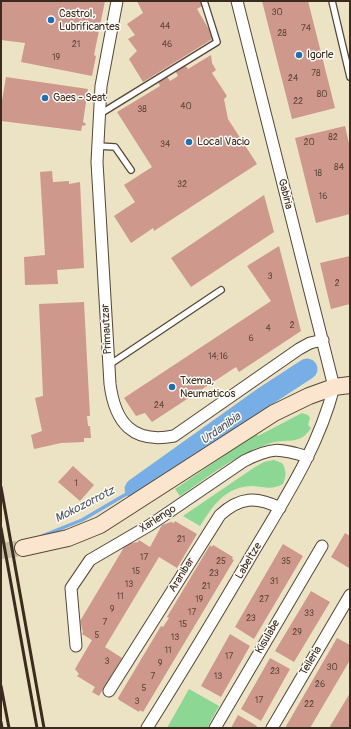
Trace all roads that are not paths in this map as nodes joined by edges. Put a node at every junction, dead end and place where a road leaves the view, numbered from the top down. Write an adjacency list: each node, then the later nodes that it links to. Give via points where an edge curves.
1 (117, 1): 6 (street, Primautzar, via 101,86)
2 (204, 1): 6 (lane, via 217,42)
3 (237, 1): 10 (street, Gabiria)
4 (332, 1): 5 (lane)
5 (350, 77)
6 (99, 114): 7 (street, Primautzar)
7 (98, 146): 8 (lane, via 115,147); 11 (street, Primautzar)
8 (131, 170)
9 (221, 290): 11 (lane)
10 (323, 340): 11 (street, Primautzar, via 299,349 174,436 157,440 143,437 128,428 118,416 112,402); 12 (street, Gabiria)
11 (109, 365)
12 (342, 386): 13 (street, Labeltze); 16 (main road, via 309,396 274,414 100,525 68,538)
13 (308, 457): 14 (street, Labeltze); 18 (street, Xarlengo, via 287,450 272,449 258,454 150,525 90,560 71,588)
14 (280, 508): 19 (street, Aranibar, via 258,499 244,500 220,515); 20 (street, Labeltze)
15 (322, 546): 21 (street, Kisulabe)
16 (23, 548)
17 (350, 595): 22 (street, Teileria)
18 (76, 646)
19 (109, 691)
20 (148, 728)
21 (215, 728)
22 (272, 728)

